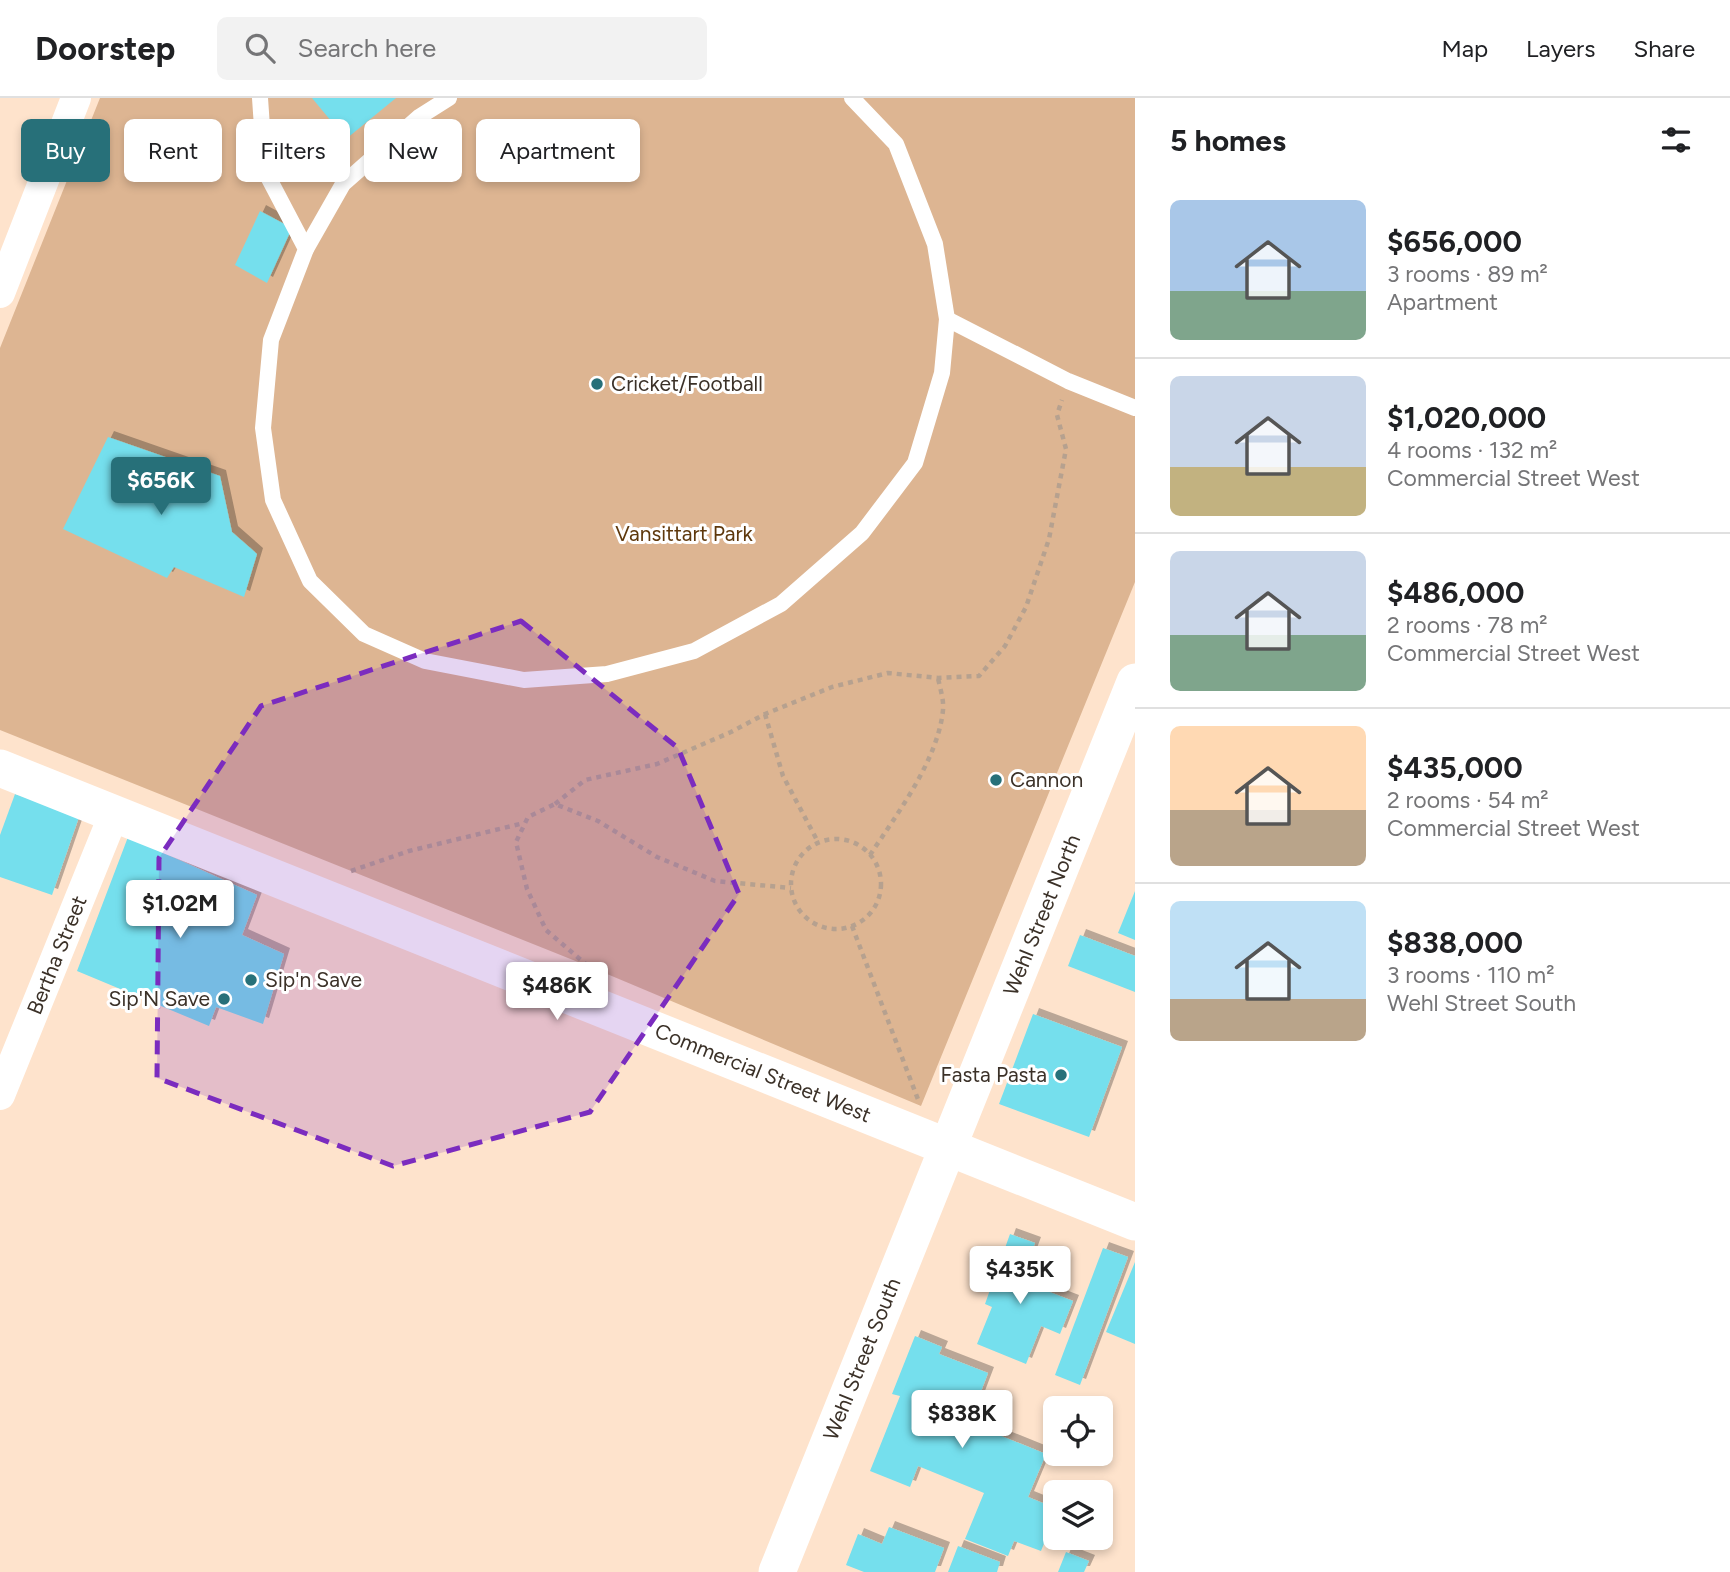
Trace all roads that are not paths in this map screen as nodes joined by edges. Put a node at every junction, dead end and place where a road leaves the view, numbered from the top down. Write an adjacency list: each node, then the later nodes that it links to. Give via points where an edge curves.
1 (76, 98): 6 (street)
2 (260, 98): 5 (lane, via 265,171)
3 (449, 98): 5 (lane, via 419,117 343,184)
4 (852, 98): 7 (lane, via 896,144 935,244)
5 (306, 249): 7 (lane, via 271,340 263,428 273,500 310,581 364,634 425,661 524,680 607,674 694,650 781,604 862,533 915,463 942,373)
6 (1, 285)
7 (947, 319): 8 (lane, via 1068,381)
8 (1135, 408)
9 (1135, 682): 13 (street, Wehl Street North)
10 (0, 768): 11 (street, Commercial Street West)
11 (114, 814): 12 (street, Bertha Street); 13 (street, Commercial Street West)
12 (0, 1095)
13 (948, 1147): 14 (street, Commercial Street West); 15 (street, Wehl Street South)
14 (1135, 1222)
15 (777, 1572)

